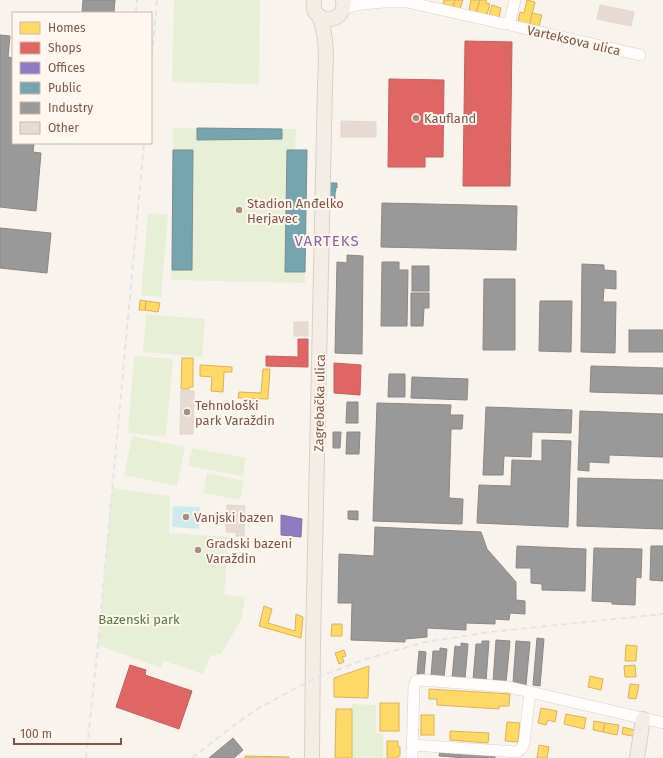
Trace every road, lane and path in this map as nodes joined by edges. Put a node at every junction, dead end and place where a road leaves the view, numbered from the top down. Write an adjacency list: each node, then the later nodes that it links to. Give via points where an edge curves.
1 (314, 0): 4 (main road, Zagrebačka ulica, via 314,9)
2 (515, 0): 5 (street, Varteksova ulica)
3 (342, 7): 4 (main road, via 327,20); 5 (street, Varteksova ulica, via 407,2); 6 (main road, Zagrebačka ulica, via 330,27)
4 (319, 16): 6 (main road, Zagrebačka ulica)
5 (508, 23): 7 (street, Varteksova ulica)
6 (326, 47): 12 (main road, Zagrebačka ulica)
7 (640, 55)
8 (530, 692): 9 (street); 11 (street, via 524,742 517,752); 11 (street, via 509,687 416,681)
9 (643, 719): 10 (street); 14 (main road)
10 (663, 723)
11 (412, 745): 13 (street)
12 (312, 758)
13 (412, 758)
14 (637, 758)

